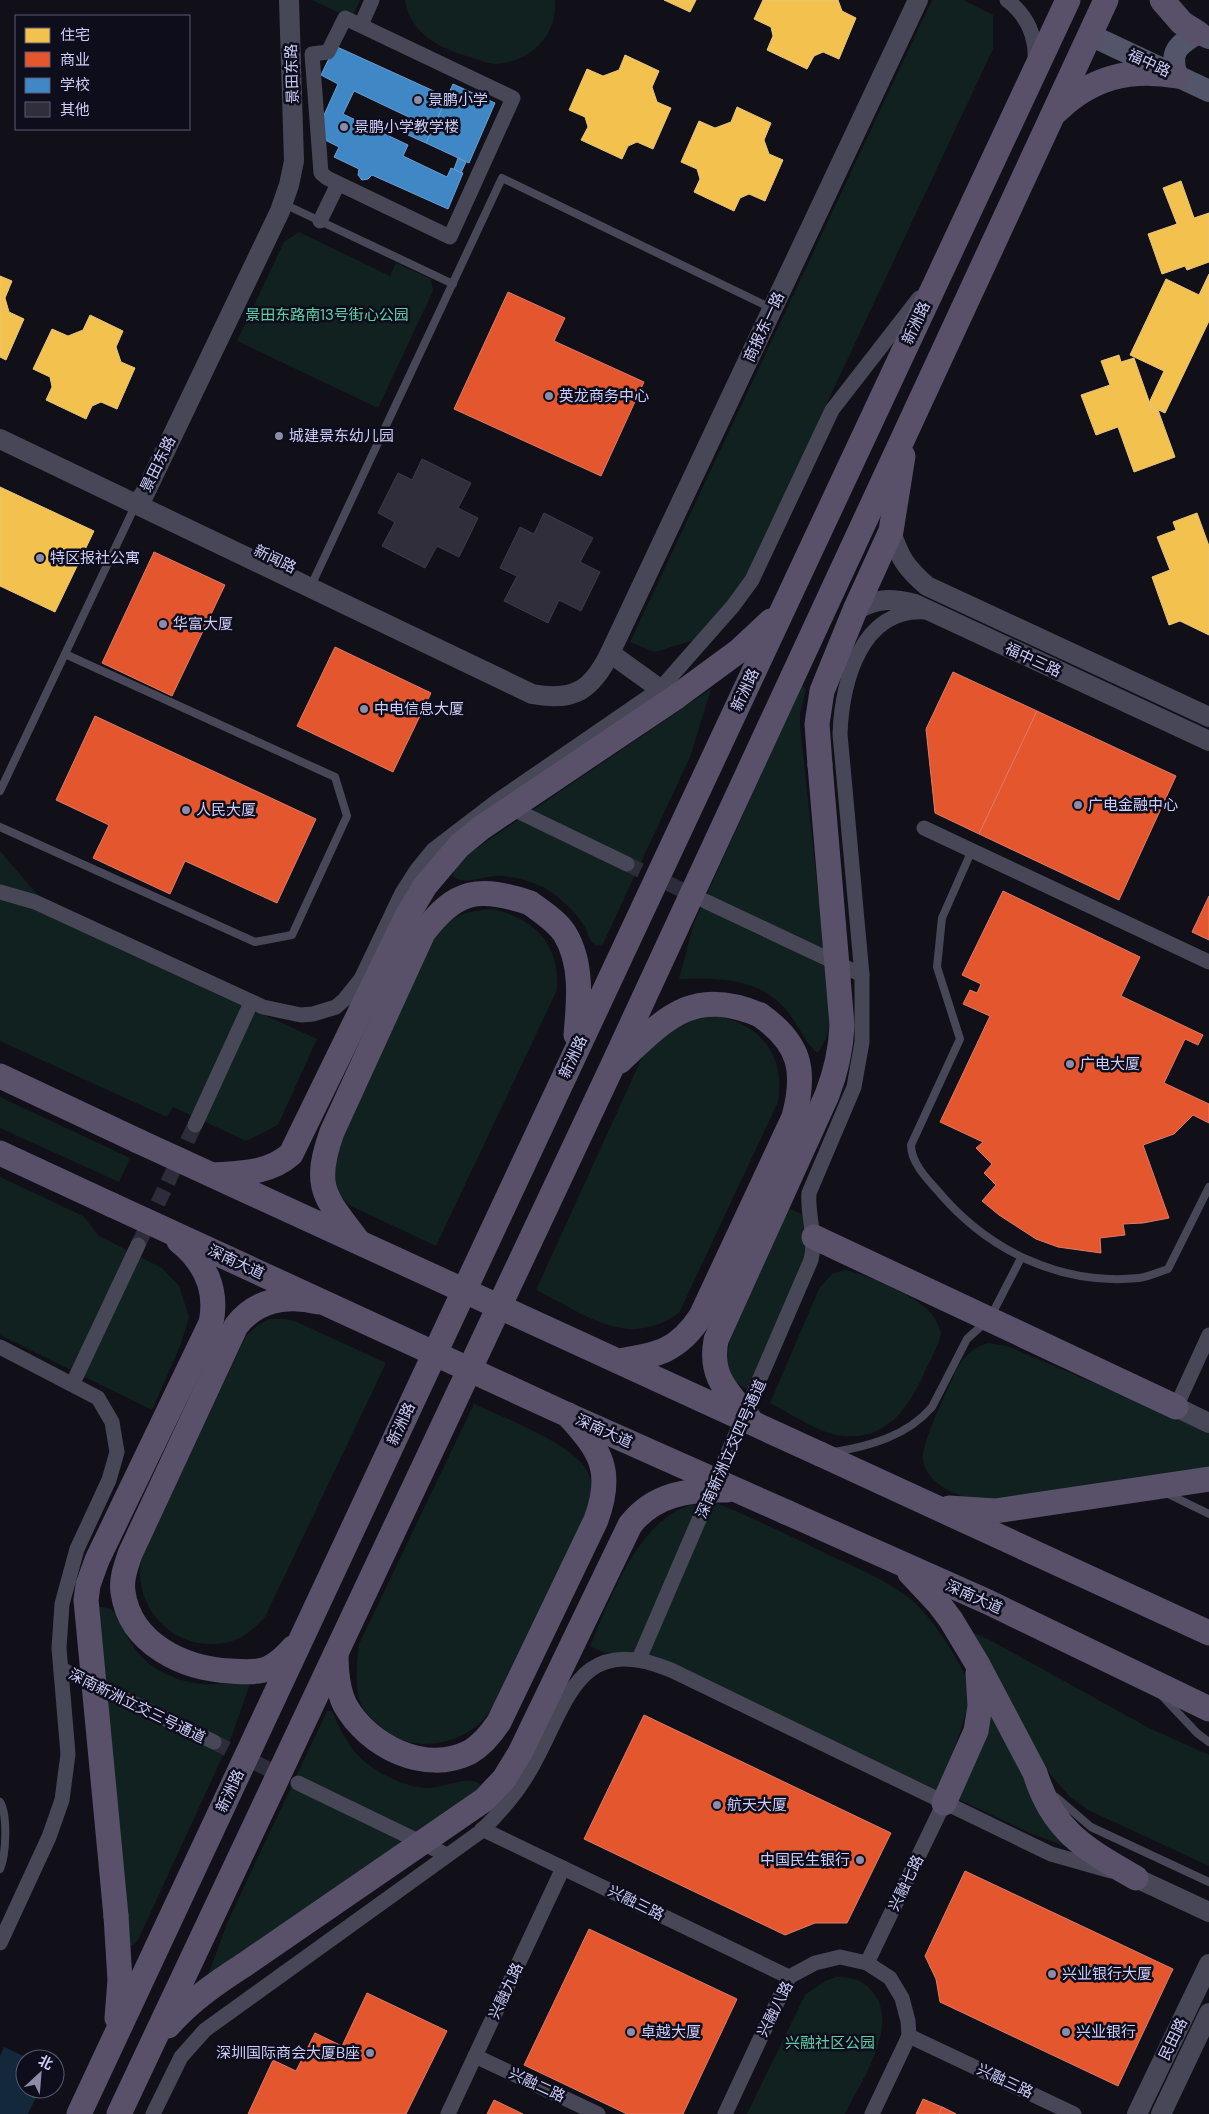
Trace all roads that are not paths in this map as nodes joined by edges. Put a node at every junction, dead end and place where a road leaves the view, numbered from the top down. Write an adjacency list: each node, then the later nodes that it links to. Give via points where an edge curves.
1 (280, 0): 17 (street, 景田东路, via 286,158)
2 (289, 0): 17 (street, 景田东路, via 294,161 292,177)
3 (372, 0): 9 (street)
4 (918, 0): 21 (street, 商报东一路)
5 (1007, 0): 12 (street, via 1022,14 1031,31 1036,51)
6 (1068, 0): 12 (main road, 新洲路)
7 (1106, 0): 10 (main road)
8 (1162, 0): 11 (main road, via 1182,23)
9 (361, 25): 16 (street, via 345,18 328,52 312,54 321,173); 16 (street, via 513,98 450,237)
10 (1090, 35): 13 (main road, 福中路); 15 (main road)
11 (1204, 36): 13 (main road, via 1179,46 1173,61)
12 (1034, 71): 19 (main road, 新洲路)
13 (1177, 76): 14 (main road, 福中路); 15 (main road, via 1153,72 1112,78 1071,97)
14 (1209, 91)
15 (1053, 114): 23 (main road)
16 (338, 184): 18 (street)
17 (279, 202): 18 (lane); 25 (street, 景田东路)
18 (320, 221): 20 (lane)
19 (940, 272): 28 (main road, 新洲路); 33 (street, via 832,410 752,580)
20 (453, 284): 21 (lane, via 502,178); 27 (lane)
21 (773, 309): 31 (street, 商报东一路)
22 (0, 426): 25 (street, 新闻路)
23 (907, 427): 26 (main road); 48 (main road)
24 (0, 439): 25 (street, 新闻路)
25 (139, 497): 27 (street, 新闻路); 32 (lane)
26 (891, 531): 29 (main road); 34 (street, 福中三路, via 898,554 910,571 927,586)
27 (313, 583): 31 (street, 新闻路, via 530,681 549,695 573,695 587,688)
28 (783, 608): 33 (main road, via 740,650); 47 (main road, 新洲路)
29 (855, 610): 30 (street, 福中三路, via 874,601 895,600 915,604); 67 (main road, bridge, via 822,691 817,724 842,1040 827,1095 716,1340 714,1352 717,1376)
30 (940, 616): 35 (street, 福中三路); 45 (street, 深南新洲立交四号通道, via 925,612 903,613 880,625 859,654 843,698 840,734)
31 (610, 653): 33 (street)
32 (65, 654): 36 (lane); 38 (lane, via 335,777 347,816 292,935 255,942)
33 (668, 693): 37 (street); 52 (main road, bridge, via 481,828 442,863 408,916 291,1154 280,1164 261,1170)
34 (1209, 717)
35 (1209, 741)
36 (0, 791)
37 (497, 801): 41 (street); 46 (street, via 444,840 424,860 402,893 360,979 345,999 324,1011 301,1015)
38 (0, 827)
39 (924, 828): 40 (street)
40 (972, 850): 44 (street); 58 (lane, via 942,918 937,967 960,1039 911,1145 911,1155 953,1210 988,1239)
41 (627, 864)
42 (0, 892): 46 (street, via 35,902)
43 (706, 901): 45 (street)
44 (1209, 962)
45 (862, 975): 55 (street, 深南新洲立交四号通道, via 861,1057 854,1087 809,1193)
46 (251, 1002): 50 (street)
47 (574, 1053): 56 (main road, bridge, via 580,998 574,957 564,933 549,916 530,903 508,895 488,892 466,895 448,904 422,933 332,1132 322,1166 321,1184 325,1196); 77 (main road, 新洲路)
48 (611, 1070): 63 (main road, bridge, via 660,1023 682,1010 703,1005 737,1005 760,1015 778,1028 792,1047 799,1067 801,1091 794,1117 701,1316 674,1347 651,1356); 78 (main road)
49 (0, 1076): 52 (main road, bridge)
50 (194, 1125)
51 (0, 1153): 54 (main road, 深南大道, bridge)
52 (212, 1175): 56 (main road, bridge)
53 (1209, 1187): 58 (lane, via 1168,1269 1140,1278 1097,1278 1055,1271)
54 (161, 1227): 59 (main road, 深南大道, bridge); 103 (main road, bridge, via 189,1248 205,1270 212,1288 213,1312 206,1334 96,1560 88,1585 87,1614 120,1980)
55 (814, 1237): 60 (main road); 79 (street, 深南新洲立交四号通道, via 807,1274)
56 (360, 1243): 63 (main road, bridge)
57 (138, 1245): 64 (street)
58 (1021, 1258): 60 (lane)
59 (329, 1305): 66 (main road, 深南大道, bridge); 77 (main road, bridge, via 296,1298 266,1303 242,1319 130,1554 122,1590 131,1618 147,1639 190,1665 216,1671 244,1672 269,1668 286,1656)
60 (990, 1318): 65 (main road); 69 (lane, via 968,1338 932,1407 924,1416 890,1437 862,1448)
61 (1209, 1335): 65 (street)
62 (0, 1347): 64 (street)
63 (619, 1361): 67 (main road, bridge)
64 (73, 1384): 81 (street, via 92,1393 104,1404 112,1422 117,1452 113,1470 82,1538 67,1581 61,1618)
65 (1176, 1407): 68 (street)
66 (568, 1415): 72 (main road, 深南大道, bridge); 78 (main road, via 590,1441 602,1464 605,1491 596,1520 499,1722 488,1737 471,1752 449,1760 426,1760 399,1753 377,1741 358,1723 345,1704 336,1678)
67 (752, 1422): 69 (main road, bridge)
68 (1209, 1423)
69 (820, 1454): 73 (main road)
70 (1209, 1479): 71 (main road)
71 (1151, 1486): 73 (main road, via 994,1511); 74 (lane)
72 (734, 1490): 75 (main road, 深南大道, bridge); 104 (main road, bridge, via 708,1489 676,1494 662,1498 638,1514 622,1540 520,1753 484,1800 209,1987 184,2008)
73 (934, 1507): 76 (main road)
74 (1209, 1514)
75 (901, 1564): 80 (main road, via 939,1604); 82 (main road, 深南大道, via 988,1602)
76 (1196, 1624)
77 (302, 1636): 103 (main road, 新洲路)
78 (336, 1650): 104 (main road)
79 (639, 1659): 89 (street, via 670,1670); 90 (street, via 614,1658 593,1667 584,1675 566,1699 520,1787)
80 (978, 1665): 86 (main road); 89 (main road, via 980,1706 976,1730)
81 (61, 1669): 84 (street, 深南新洲立交三号通道); 97 (street, via 68,1754 62,1800)
82 (1146, 1680): 83 (main road, 深南大道); 85 (lane, via 1196,1733)
83 (1209, 1709)
84 (214, 1742)
85 (1209, 1742)
86 (1035, 1773): 94 (main road, via 1051,1811 1075,1840); 95 (lane, via 1060,1802 1090,1827)
87 (298, 1783): 91 (street)
88 (0, 1802): 93 (lane, via 5,1846)
89 (944, 1803): 94 (street, via 1051,1854); 98 (street, 兴融七路)
90 (482, 1829): 91 (street); 92 (street, 兴融三路)
91 (447, 1855): 108 (street, via 205,2030 181,2057)
92 (563, 1868): 100 (street, 兴融三路); 105 (street, 兴融九路)
93 (0, 1869)
94 (1136, 1878): 96 (street)
95 (1209, 1882)
96 (1209, 1912)
97 (0, 1943)
98 (867, 1963): 100 (street, 兴融八路, via 854,1958 827,1960); 102 (street, via 880,1970 897,1988 906,2010)
99 (1209, 1964): 114 (street, 民田路)
100 (789, 1977): 111 (street, 兴融八路)
101 (1209, 2013): 115 (street, 民田路)
102 (909, 2036): 112 (street); 113 (street, 兴融三路)
103 (113, 2041): 107 (main road, 新洲路)
104 (146, 2056): 106 (main road)
105 (476, 2056): 109 (street, 兴融九路); 110 (street, 兴融二路)
106 (121, 2112)
107 (79, 2114)
108 (153, 2114)
109 (448, 2114)
110 (598, 2114)
111 (724, 2114)
112 (872, 2114)
113 (1074, 2114)
114 (1137, 2114)
115 (1161, 2114)

